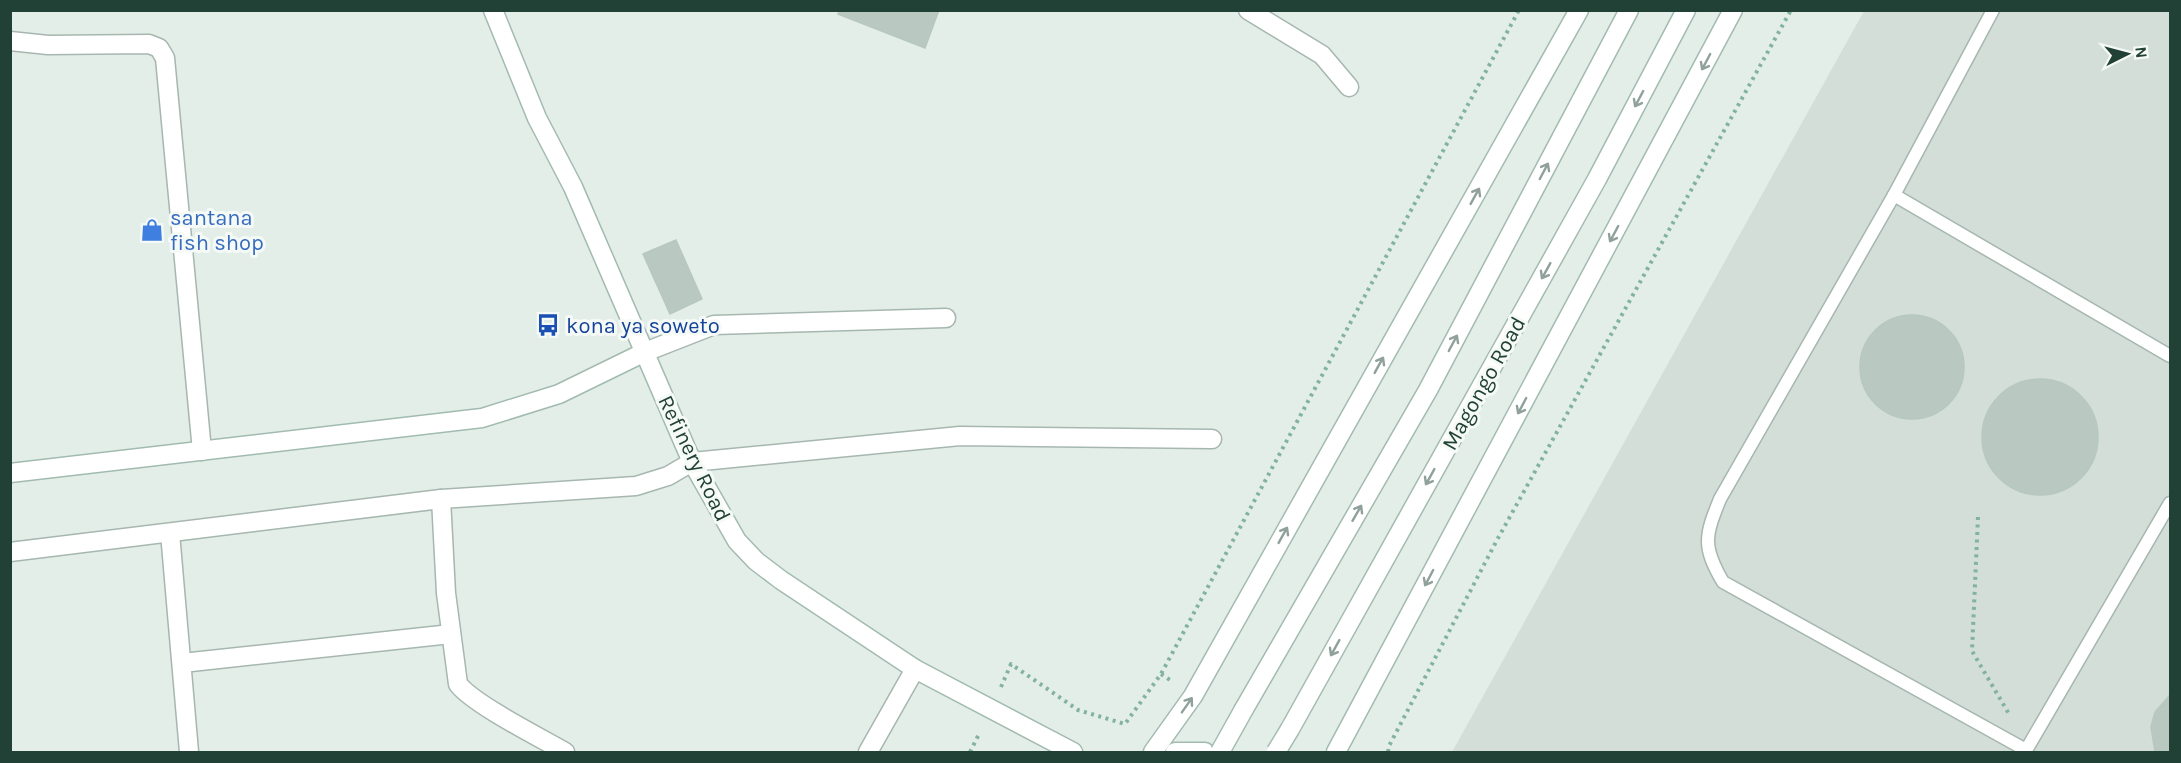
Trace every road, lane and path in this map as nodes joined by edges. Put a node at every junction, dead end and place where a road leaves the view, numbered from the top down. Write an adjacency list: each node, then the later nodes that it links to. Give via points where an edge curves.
1 (493, 10): 14 (main road, Refinery Road, via 537,118 573,187)
2 (1248, 10): 11 (main road, via 1322,56)
3 (1519, 10): 27 (path, via 1161,674 1125,724 1078,710)
4 (1579, 10): 34 (main road, one-way to 4, via 1193,696)
5 (1629, 10): 37 (main road, Magongo Road, one-way to 5, bridge, via 1428,390)
6 (1686, 10): 38 (main road, Magongo Road, one-way to 38, bridge, via 1591,189)
7 (1733, 10): 39 (main road, one-way to 39)
8 (1791, 10): 40 (path, via 1497,540)
9 (1993, 10): 12 (lane)
10 (10, 41): 17 (main road, via 149,45 159,48 165,58)
11 (1349, 87)
12 (1894, 195): 15 (lane); 29 (lane, via 1720,499 1709,527 1707,546 1723,582)
13 (946, 318): 14 (main road, via 714,325)
14 (645, 352): 17 (main road, via 559,394 482,418); 18 (main road, Refinery Road)
15 (2170, 356)
16 (1212, 439): 18 (main road, via 960,436)
17 (202, 451): 19 (main road)
18 (692, 462): 20 (main road, via 668,476 636,486); 28 (main road, Refinery Road, via 737,541 756,561)
19 (10, 473)
20 (441, 499): 23 (main road); 25 (main road)
21 (2170, 503): 29 (lane)
22 (1978, 517): 29 (path, via 1972,651 2003,700)
23 (170, 533): 24 (main road); 26 (main road)
24 (10, 552)
25 (451, 633): 26 (main road); 31 (main road, via 455,677 462,690)
26 (182, 663): 30 (main road)
27 (1011, 664)
28 (915, 669): 32 (main road); 33 (main road, Refinery Road)
29 (2025, 751)
30 (189, 753)
31 (565, 753)
32 (868, 753)
33 (1073, 753)
34 (1153, 753)
35 (1175, 753): 36 (main road)
36 (1205, 753)
37 (1220, 753)
38 (1276, 753)
39 (1336, 753)
40 (1388, 753)

